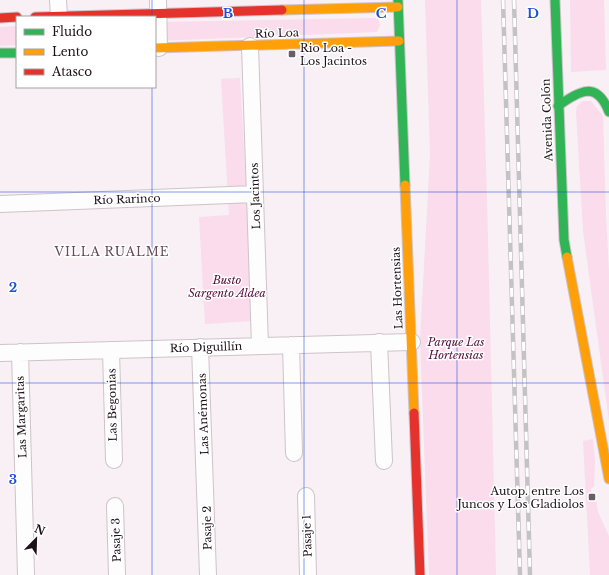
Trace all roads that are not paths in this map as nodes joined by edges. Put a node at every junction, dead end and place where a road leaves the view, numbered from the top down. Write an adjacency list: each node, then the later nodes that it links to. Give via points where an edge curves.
1 (58, 0): 5 (street)
2 (554, 0): 13 (main road, Avenida Colón)
3 (398, 4): 4 (main road, Río Loa); 8 (main road, Las Hortensias)
4 (158, 7): 5 (main road, Río Loa); 10 (street)
5 (58, 16)
6 (0, 18): 7 (main road)
7 (16, 18)
8 (399, 41): 9 (main road, Río Loa); 18 (main road, Las Hortensias)
9 (250, 46): 10 (main road, Río Loa); 15 (street, Los Jacintos)
10 (157, 48)
11 (0, 53): 12 (main road)
12 (16, 53)
13 (558, 106): 14 (main road, via 573,95 587,91 594,92 602,98); 28 (main road, Avenida Colón, via 564,240)
14 (609, 112)
15 (255, 194): 16 (street, Río Rarinco); 20 (street, Los Jacintos)
16 (0, 204)
17 (379, 342): 18 (street, Río Diguillín); 19 (street, Río Diguillín); 27 (street)
18 (412, 342): 36 (main road, Las Hortensias)
19 (291, 345): 20 (street, Río Diguillín); 25 (street)
20 (260, 346): 21 (street, Río Diguillín)
21 (200, 347): 22 (street, Río Diguillín); 29 (street, Las Anémonas)
22 (111, 350): 23 (street, Río Diguillín); 26 (street, Las Begonias)
23 (20, 352): 24 (street, Río Diguillín); 32 (street, Las Margaritas)
24 (0, 353)
25 (294, 453)
26 (114, 460)
27 (384, 461)
28 (609, 480)
29 (206, 482): 34 (street, Pasaje 2)
30 (306, 496): 35 (street, Pasaje 1)
31 (115, 506): 33 (street, Pasaje 3)
32 (26, 575)
33 (117, 575)
34 (208, 575)
35 (308, 575)
36 (420, 575)

